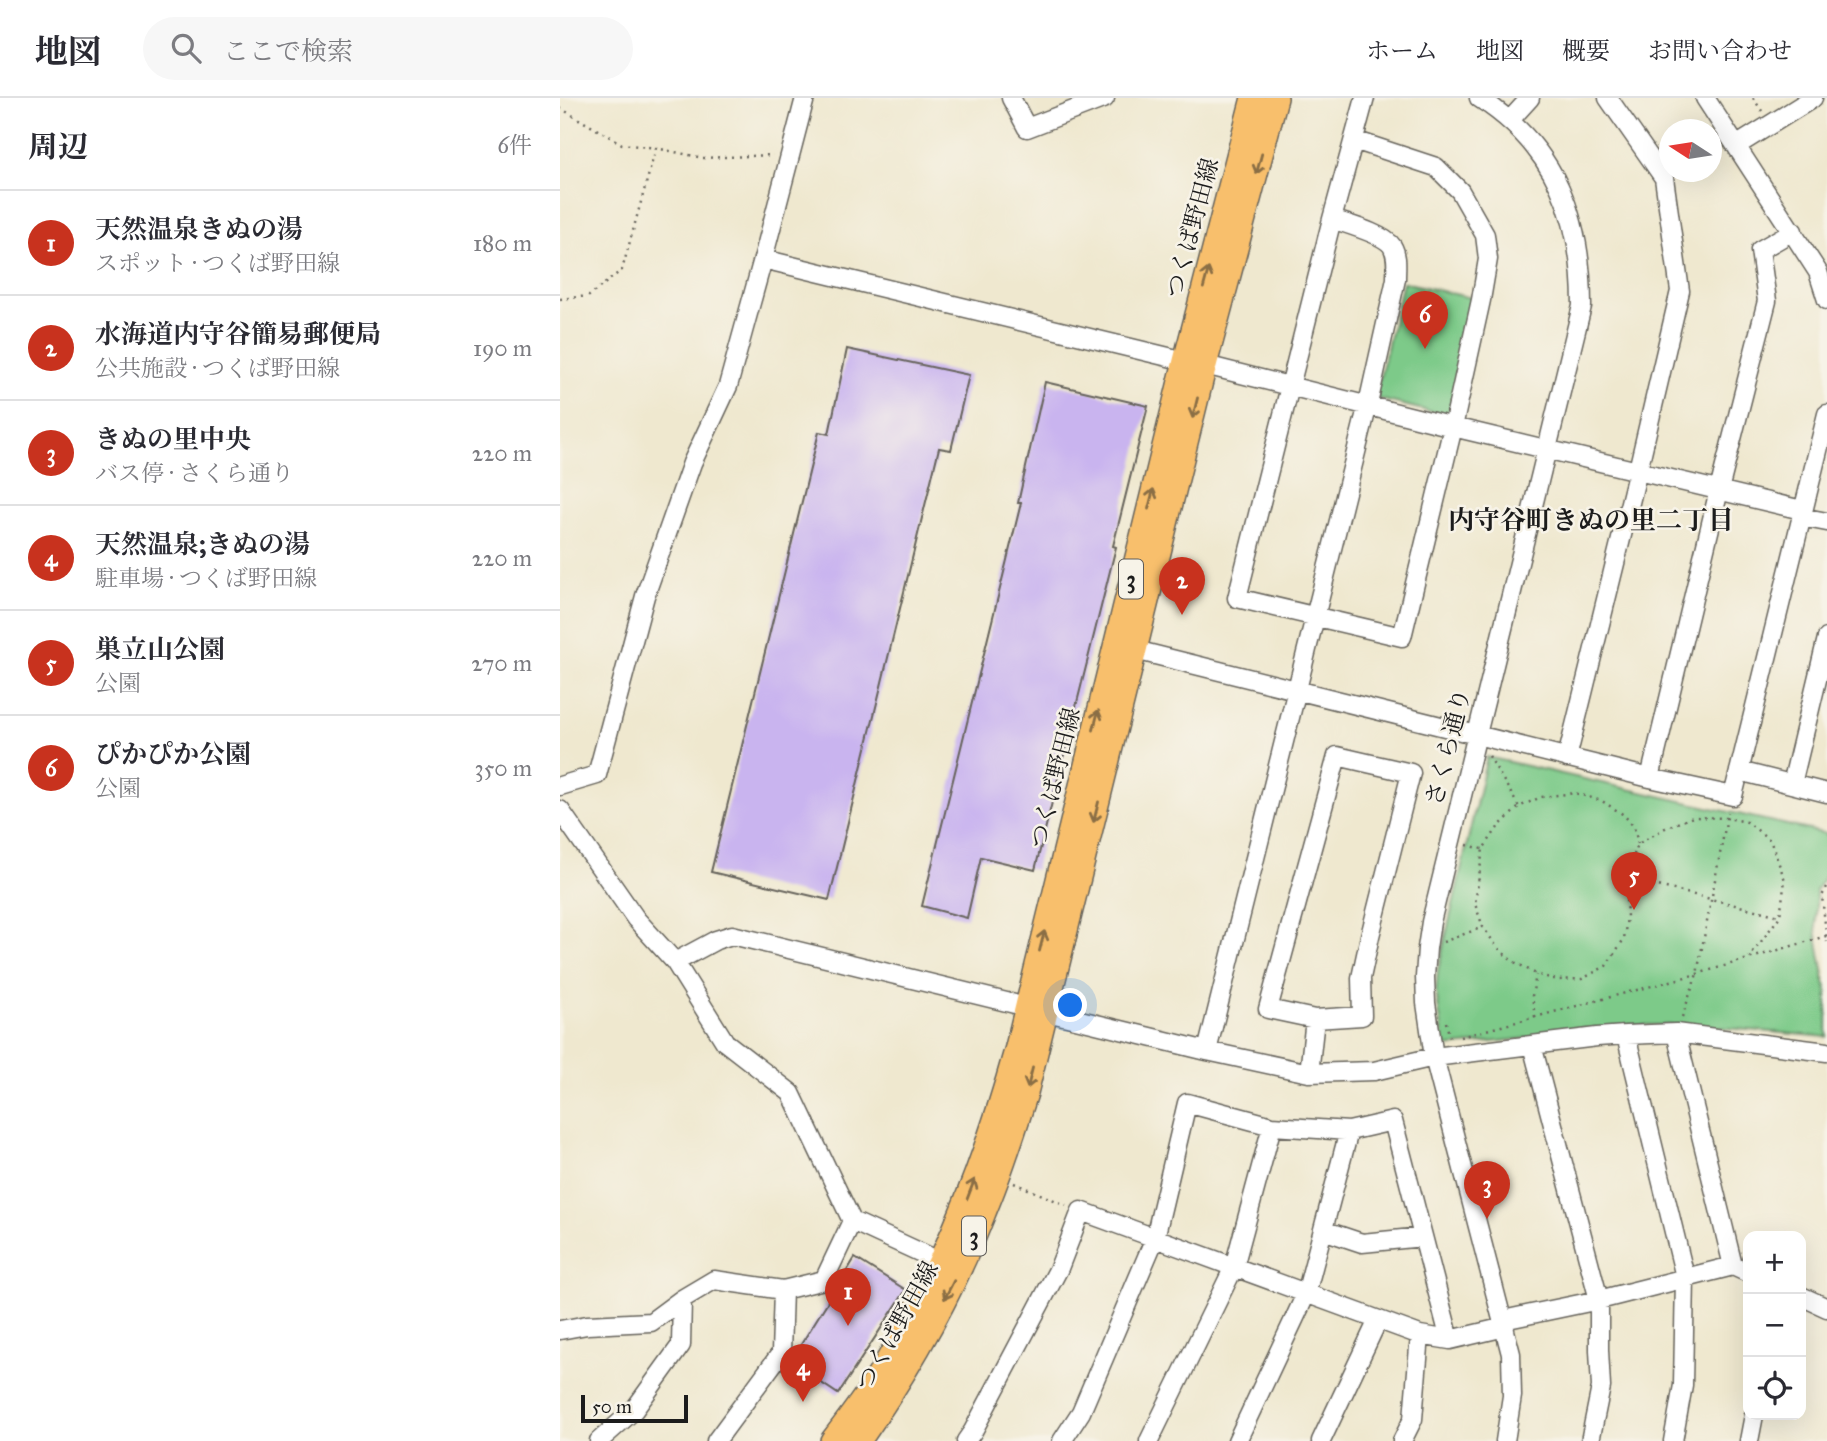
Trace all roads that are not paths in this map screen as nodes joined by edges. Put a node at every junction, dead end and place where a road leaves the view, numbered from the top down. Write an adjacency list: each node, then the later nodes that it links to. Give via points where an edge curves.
1 (805, 98): 17 (street)
2 (1011, 98): 3 (street, via 1027,128)
3 (1105, 98)
4 (1253, 98): 19 (main road, つくば野田線 / 3, one-way to 4)
5 (1276, 98): 19 (main road, つくば野田線 / 3, one-way to 19)
6 (1365, 98): 13 (street)
7 (1479, 98): 12 (street, さくら通り)
8 (1530, 98): 12 (street)
9 (1608, 98): 25 (street, via 1664,178 1679,291)
10 (1705, 98): 14 (street)
11 (1813, 98): 14 (street)
12 (1510, 120): 24 (street, さくら通り, via 1553,174 1569,208 1582,276 1582,306)
13 (1354, 140): 15 (street); 23 (street, via 1436,167 1460,191 1485,235 1486,273)
14 (1736, 146): 16 (street)
15 (1332, 219): 20 (street); 21 (street, via 1391,244 1397,260)
16 (1793, 231): 18 (street, via 1818,272); 26 (street, via 1760,250 1766,301)
17 (763, 259): 19 (street); 38 (street, via 728,386 692,463 645,596 597,775)
18 (1827, 300)
19 (1195, 363): 20 (street); 31 (main road, つくば野田線 / 3, one-way to 31); 42 (main road, つくば野田線 / 3, one-way to 19)
20 (1290, 385): 21 (street); 29 (street, via 1237,598)
21 (1368, 404): 23 (street); 29 (street)
22 (1827, 414): 27 (street)
23 (1453, 427): 24 (street); 29 (street, via 1402,637)
24 (1546, 449): 25 (street); 33 (street, さくら通り)
25 (1638, 470): 26 (street); 34 (street)
26 (1719, 490): 27 (street); 36 (street)
27 (1802, 513): 28 (street); 35 (street)
28 (1827, 522)
29 (1315, 618): 32 (street)
30 (1827, 638): 37 (street)
31 (1135, 650): 32 (street); 42 (main road, つくば野田線 / 3, one-way to 42)
32 (1297, 691): 33 (street); 47 (street)
33 (1477, 736): 34 (street); 49 (street, さくら通り, via 1427,948 1426,1003)
34 (1567, 758): 36 (street)
35 (1739, 771): 36 (street, via 1733,796); 37 (street)
36 (1650, 778)
37 (1792, 784): 39 (street)
38 (560, 786)
39 (1827, 793)
40 (560, 810): 41 (street, via 636,919)
41 (676, 962): 42 (street, via 732,935); 53 (street, via 725,1042 791,1093)
42 (1036, 1009): 47 (street); 57 (main road, つくば野田線 / 3, one-way to 42); 76 (main road, つくば野田線 / 3, one-way to 76, via 1026,1093 987,1208 926,1334)
43 (1315, 1018): 43 (street, via 1268,1009 1337,756 1411,773 1361,978 1362,1016); 50 (street)
44 (1676, 1033): 45 (street); 48 (street); 59 (street)
45 (1626, 1035): 46 (street); 60 (street)
46 (1532, 1045): 49 (street); 65 (street)
47 (1207, 1051): 50 (street)
48 (1827, 1052)
49 (1434, 1058): 50 (street, via 1374,1072); 68 (street, さくら通り)
50 (1309, 1073)
51 (1272, 1126): 52 (street); 56 (street, via 1187,1103); 58 (street)
52 (1349, 1131): 54 (street); 55 (street, via 1393,1121)
53 (852, 1221): 57 (street); 61 (street, via 824,1280)
54 (1323, 1230): 55 (street, via 1362,1243); 62 (street)
55 (1423, 1237): 71 (street)
56 (1155, 1238): 58 (street); 77 (street, via 1081,1211 1059,1268); 78 (street, via 1082,1412)
57 (941, 1262): 75 (main road, つくば野田線 / 3, via 871,1387)
58 (1234, 1267): 62 (street); 79 (street)
59 (1741, 1270): 60 (street)
60 (1685, 1278): 65 (street); 85 (street, via 1682,1385)
61 (783, 1290): 64 (street, via 714,1280); 74 (street, via 781,1353)
62 (1306, 1294): 67 (street); 80 (street)
63 (1806, 1298): 66 (street)
64 (682, 1299): 69 (street, via 651,1322); 73 (street, via 681,1345 634,1410)
65 (1599, 1300): 68 (street); 84 (street, via 1601,1387)
66 (1827, 1308)
67 (1378, 1320): 70 (street); 81 (street)
68 (1504, 1324): 71 (street); 83 (street, さくら通り, via 1513,1385)
69 (560, 1330)
70 (1420, 1335): 71 (street); 82 (street, via 1413,1419)
71 (1450, 1340)
72 (1753, 1420): 86 (street)
73 (599, 1441)
74 (716, 1441)
75 (832, 1441)
76 (859, 1441)
77 (966, 1441)
78 (1062, 1441)
79 (1149, 1441)
80 (1237, 1441)
81 (1321, 1441)
82 (1402, 1441)
83 (1505, 1441)
84 (1590, 1441)
85 (1673, 1441)
86 (1749, 1441)

